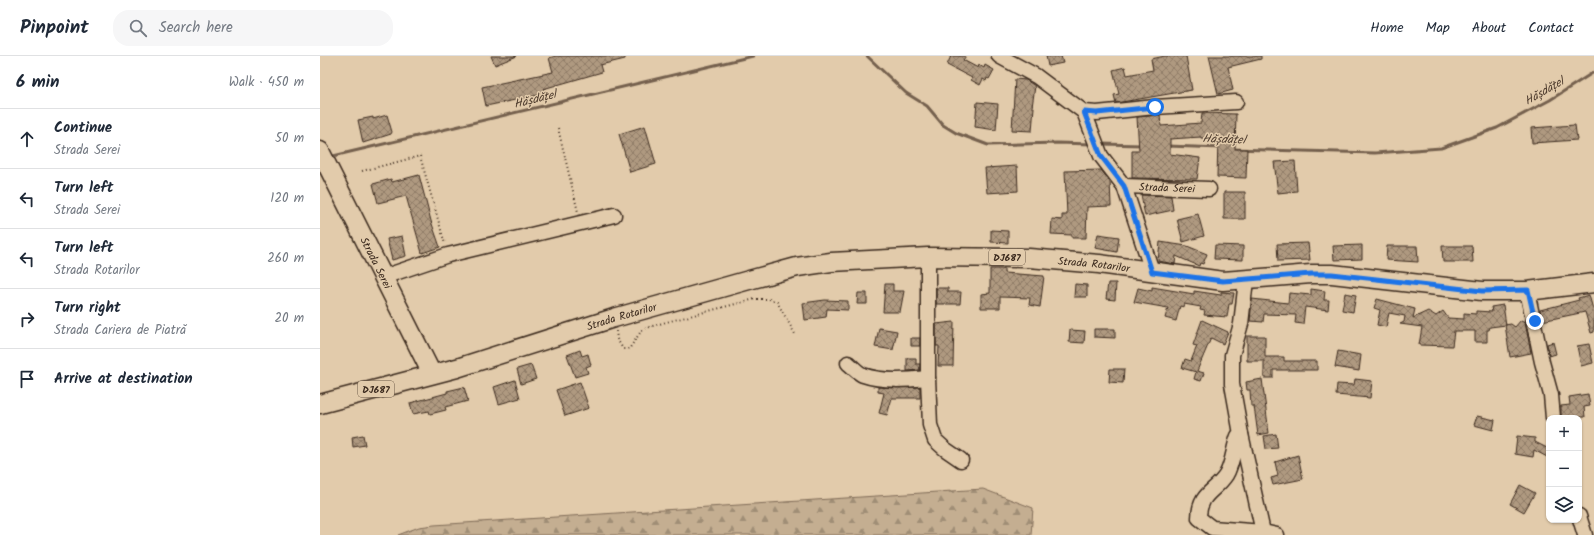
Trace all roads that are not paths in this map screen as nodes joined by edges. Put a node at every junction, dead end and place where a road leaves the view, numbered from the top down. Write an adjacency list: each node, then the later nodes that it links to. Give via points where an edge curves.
1 (999, 56): 3 (street, via 1036,76)
2 (1236, 102): 3 (street)
3 (1084, 112): 5 (street, Strada Serei, via 1101,156)
4 (320, 151): 10 (main road, Strada Serei)
5 (1124, 186): 6 (street, Strada Serei); 9 (street, Strada Serei)
6 (1209, 189)
7 (614, 215): 10 (street, via 448,255)
8 (928, 257): 9 (main road, Strada Rotarilor / DJ687, via 1058,260); 15 (main road, Strada Rotarilor / DJ687, via 853,260 797,267 614,318 485,360); 16 (street)
9 (1152, 272): 11 (main road, Strada Rotarilor / DJ687, via 1209,280)
10 (383, 277): 15 (main road, Strada Serei)
11 (1246, 280): 13 (main road, Strada Rotarilor / DJ687, via 1332,274 1482,291); 19 (street, via 1241,324 1232,354 1233,391)
12 (1594, 283): 13 (main road, Strada Rotarilor / DJ687)
13 (1528, 290): 18 (street, via 1551,395)
14 (848, 363): 16 (street, via 862,375 909,380)
15 (432, 374): 17 (main road, Strada Rotarilor / DJ687)
16 (928, 378): 20 (street, via 930,425 935,440)
17 (320, 404)
18 (1553, 415)
19 (1240, 434): 22 (street); 22 (street, via 1225,476 1203,498 1199,507 1199,518 1212,528)
20 (961, 460)
21 (1581, 523): 24 (street)
22 (1263, 532): 23 (street)
23 (1277, 535)
24 (1585, 535)

